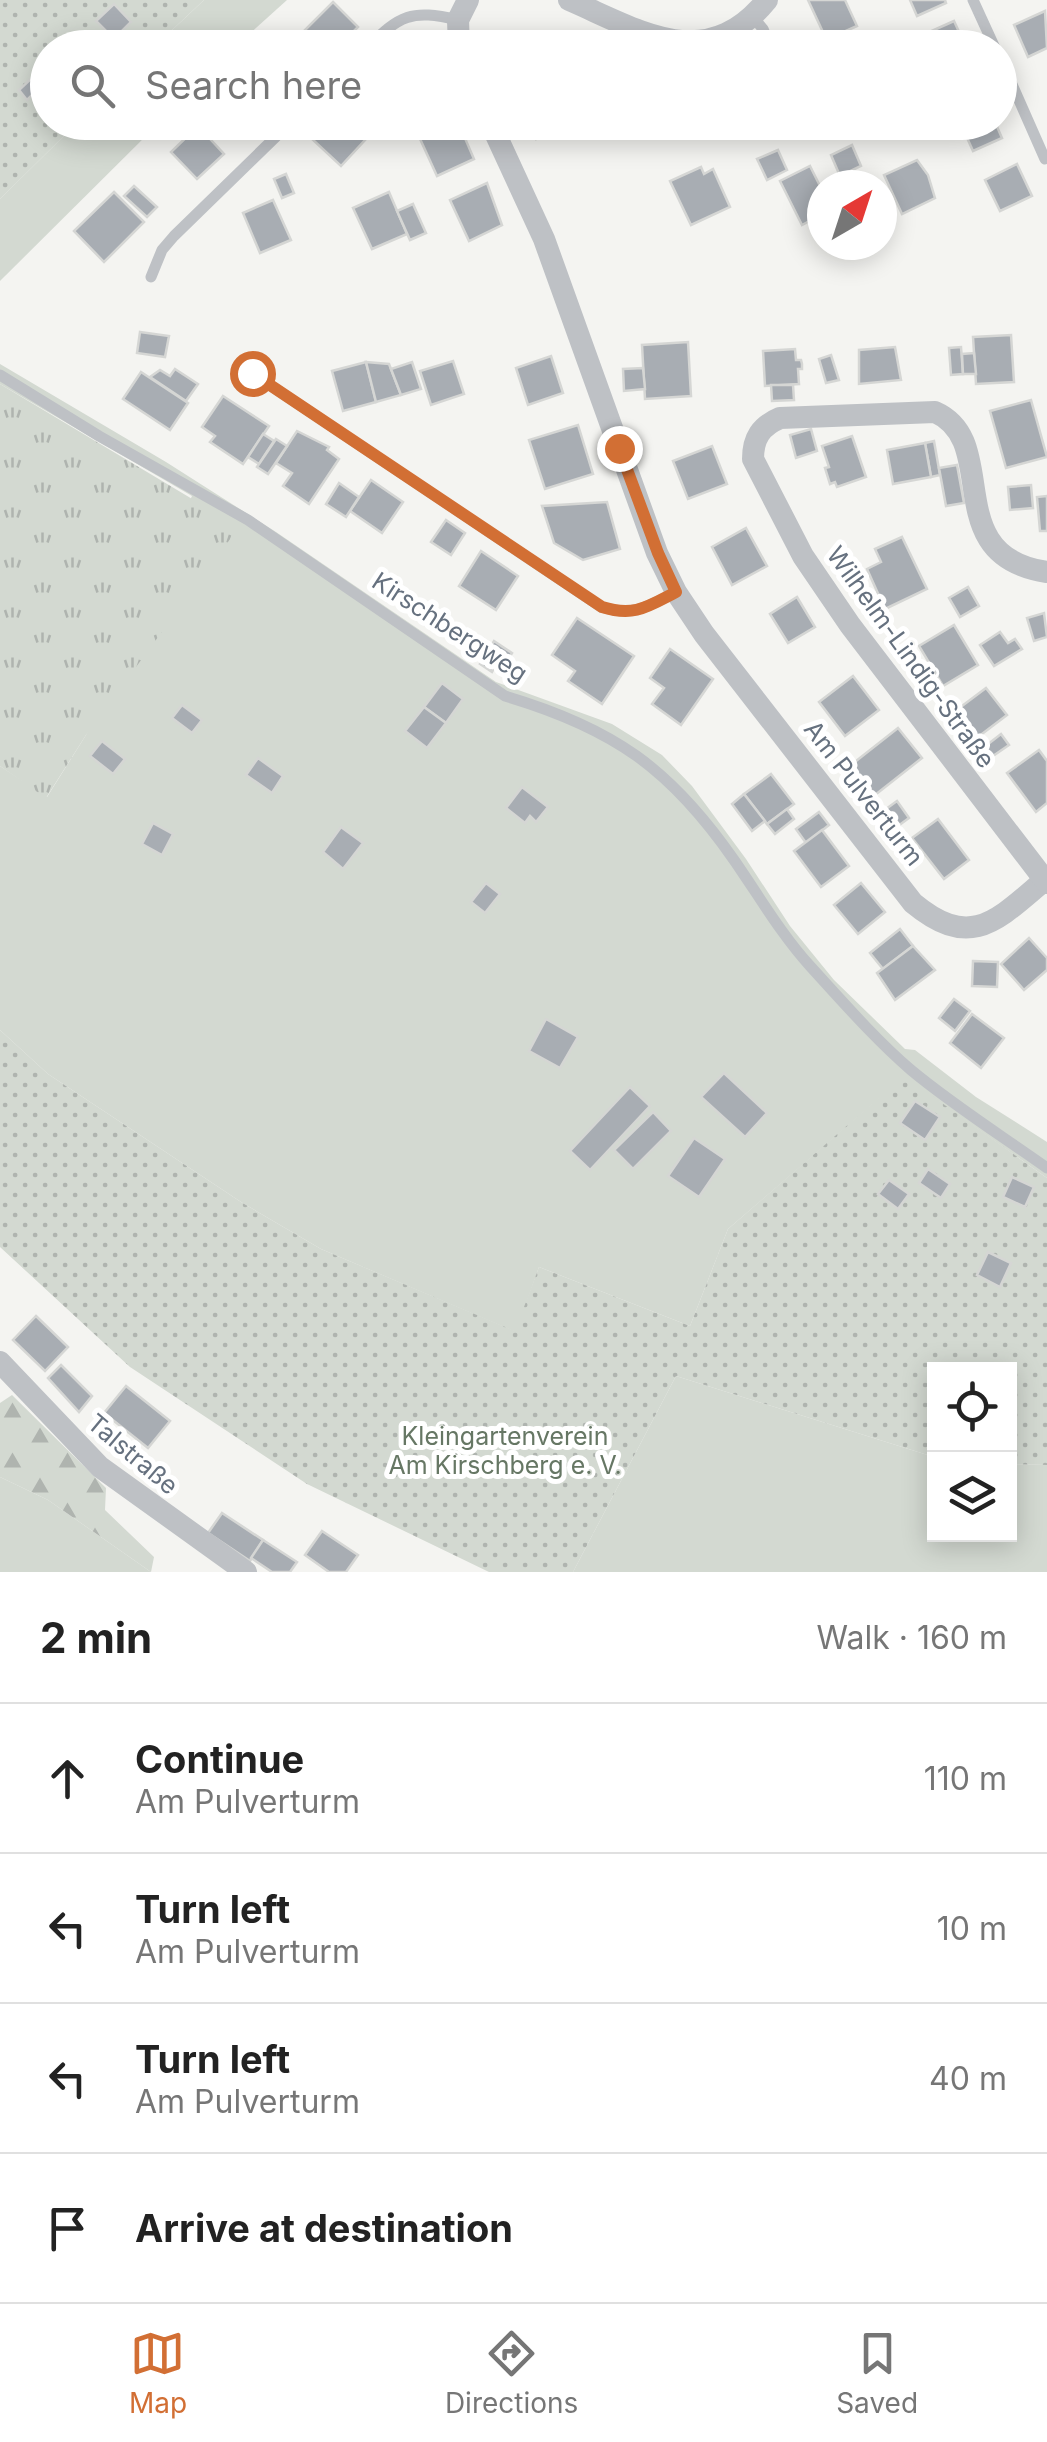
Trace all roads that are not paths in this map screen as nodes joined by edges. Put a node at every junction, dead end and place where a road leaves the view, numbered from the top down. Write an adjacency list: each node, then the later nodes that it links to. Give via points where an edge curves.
1 (570, 0): 6 (street)
2 (973, 0): 8 (lane)
3 (760, 9): 7 (street)
4 (463, 10): 5 (lane, via 411,14)
5 (385, 30)
6 (638, 30)
7 (730, 30)
8 (987, 30)
9 (1017, 102): 12 (lane)
10 (273, 140): 13 (lane, via 174,236)
11 (498, 140): 17 (street, Am Pulverturm, via 544,239)
12 (1045, 159)
13 (150, 277)
14 (252, 373): 17 (lane, via 602,607 624,614)
15 (0, 374): 19 (lane, Kirschbergweg, via 248,520 505,696 566,717 652,765 681,792 788,939 848,1007 911,1069)
16 (1047, 572): 18 (street, Wilhelm-Lindig-Straße, via 1022,568 993,547 983,530 961,433 950,418 935,412 780,418 758,433 753,459 803,556)
17 (676, 592): 18 (street, Am Pulverturm, via 931,918 948,928 986,924)
18 (1046, 880)
19 (1047, 1168)
20 (0, 1362): 21 (street, Talstraße, via 100,1467)
21 (246, 1572)

